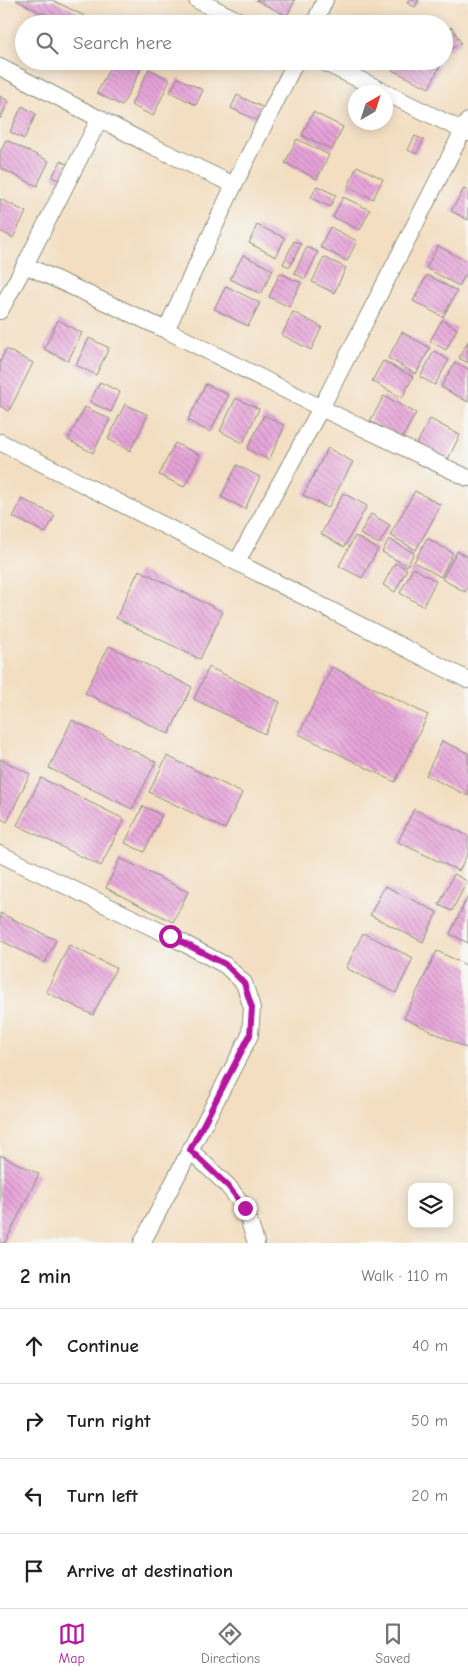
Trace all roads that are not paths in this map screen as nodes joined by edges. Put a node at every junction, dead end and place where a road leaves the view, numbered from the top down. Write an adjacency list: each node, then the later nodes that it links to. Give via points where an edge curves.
1 (197, 0): 3 (street)
2 (325, 0): 4 (street)
3 (227, 15)
4 (318, 15)
5 (0, 67): 10 (street)
6 (292, 70): 12 (street)
7 (339, 70): 8 (street)
8 (369, 85)
9 (393, 96): 11 (street)
10 (100, 118): 12 (street); 13 (street)
11 (466, 128): 16 (street)
12 (234, 185): 15 (street)
13 (25, 265): 14 (street); 15 (street)
14 (0, 311)
15 (166, 330): 16 (street)
16 (321, 408): 18 (street); 19 (street)
17 (0, 442): 19 (street)
18 (468, 478)
19 (237, 562): 20 (street)
20 (468, 680)
21 (0, 854): 22 (street, via 225,964 244,983 252,1008 250,1035)
22 (190, 1150): 23 (street); 24 (street, via 228,1186 245,1208)
23 (142, 1243)
24 (256, 1243)

